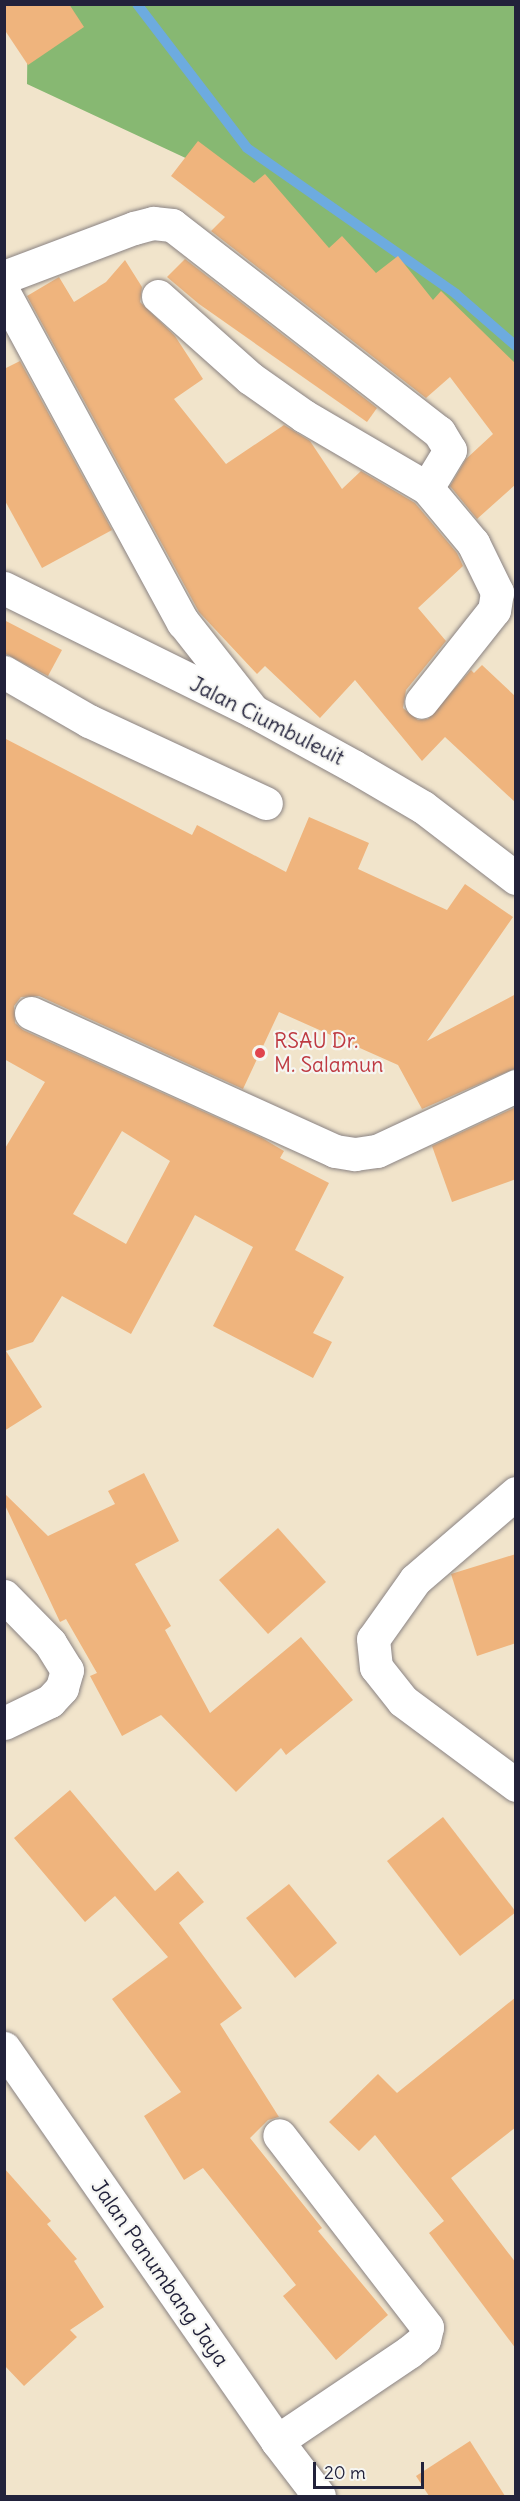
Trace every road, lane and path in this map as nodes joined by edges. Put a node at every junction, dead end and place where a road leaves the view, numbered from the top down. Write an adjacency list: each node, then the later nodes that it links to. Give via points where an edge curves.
1 (4, 277): 4 (street, via 134,228 172,225 438,432 450,450)
2 (4, 293): 8 (street, via 183,622)
3 (158, 296): 4 (street, via 250,378 304,416)
4 (427, 488): 7 (street, via 473,543 497,592 494,610)
5 (4, 588): 8 (street, Jalan Ciumbuleuit)
6 (4, 672): 9 (street, via 89,722)
7 (421, 702)
8 (253, 711): 10 (street, Jalan Ciumbuleuit, via 423,807)
9 (266, 803)
10 (516, 878)
11 (31, 1013): 12 (street, via 335,1151 377,1151)
12 (516, 1086)
13 (516, 1493): 16 (street, via 415,1580 373,1639 376,1667 403,1701)
14 (4, 1596): 15 (street, via 50,1643 67,1671 62,1688 50,1701)
15 (4, 1723)
16 (516, 1785)
17 (4, 2048): 19 (street, Jalan Panumbang Jaya)
18 (279, 2136): 19 (street, via 427,2327 424,2340 409,2352)
19 (277, 2441): 20 (street, Jalan Panumbang Jaya)
20 (319, 2496)

